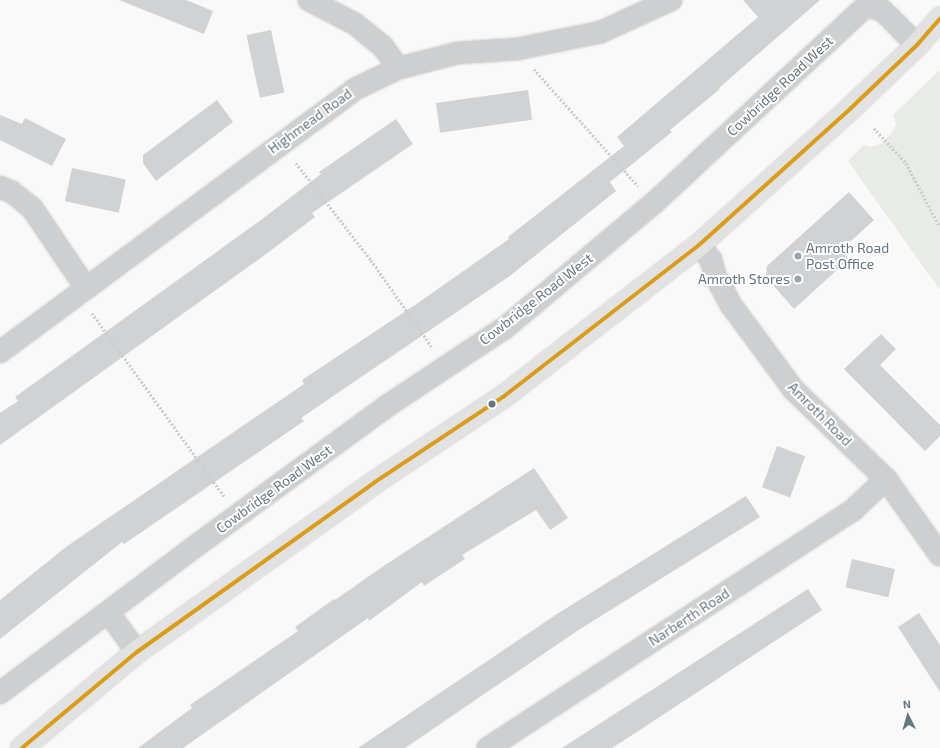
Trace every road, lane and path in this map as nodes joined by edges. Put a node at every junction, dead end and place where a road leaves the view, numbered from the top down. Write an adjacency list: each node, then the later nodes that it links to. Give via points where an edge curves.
1 (309, 0): 6 (street, via 355,24 383,47)
2 (671, 0): 5 (street, Highmead Road, via 601,32)
3 (940, 19): 4 (highway)
4 (917, 45): 10 (street, Cowbridge Road West, via 882,10 866,6); 12 (highway, via 750,202)
5 (530, 46): 6 (street, Highmead Road, via 458,53); 10 (path, via 534,72)
6 (399, 68): 8 (street, Highmead Road, via 355,88)
7 (874, 128): 11 (path, via 906,164)
8 (280, 142): 13 (street, Highmead Road); 15 (path, via 371,260)
9 (0, 187): 13 (street, via 12,192 32,208)
10 (654, 203): 15 (street, Cowbridge Road West, via 506,327)
11 (940, 227)
12 (699, 245): 16 (street, Amroth Road, via 711,260 715,275 731,305 794,390); 20 (highway, via 503,397 375,482)
13 (82, 291): 14 (street, Highmead Road); 17 (path)
14 (0, 352)
15 (446, 367): 17 (street, Cowbridge Road West, via 390,404)
16 (886, 480): 18 (street, Amroth Road); 23 (street, Narberth Road, via 853,510)
17 (238, 516): 19 (street, Cowbridge Road West)
18 (940, 555)
19 (108, 612): 20 (street); 21 (street, Cowbridge Road West)
20 (137, 652): 22 (highway)
21 (0, 693)
22 (22, 748)
23 (488, 748)

